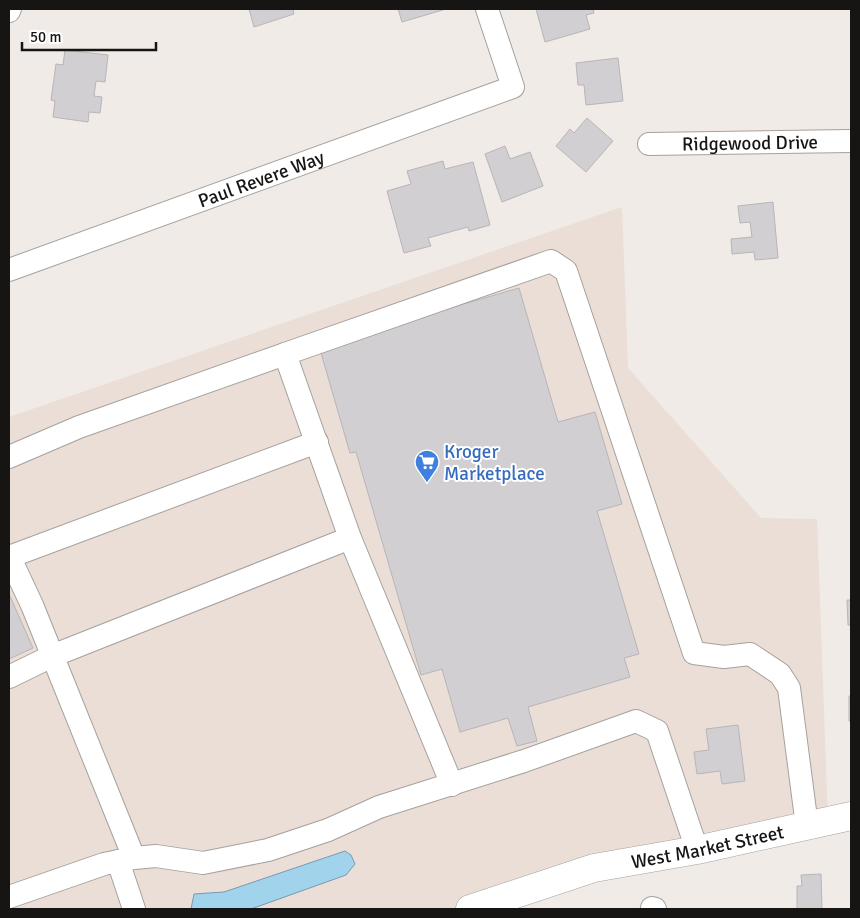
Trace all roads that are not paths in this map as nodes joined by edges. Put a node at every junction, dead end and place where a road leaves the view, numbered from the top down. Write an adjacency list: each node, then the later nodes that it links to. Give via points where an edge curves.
1 (487, 9): 4 (street, Paul Revere Way, via 513,87)
2 (851, 141): 3 (street, Ridgewood Drive)
3 (649, 144)
4 (9, 270)
5 (285, 354): 6 (street); 7 (street, via 79,427); 14 (street, via 551,261 566,271 694,653 724,657 750,654 780,674 789,688)
6 (317, 442): 8 (street); 9 (street)
7 (9, 457)
8 (350, 538): 10 (street); 12 (street)
9 (9, 556): 10 (street)
10 (52, 656): 11 (street); 16 (street)
11 (9, 678)
12 (452, 785): 15 (street, via 636,721 657,731); 16 (street, via 379,807 328,830 268,850 203,863 156,856)
13 (851, 816): 14 (main road, West Market Street)
14 (807, 826): 15 (main road, West Market Street)
15 (697, 850): 17 (main road, West Market Street, via 594,868)
16 (126, 860): 18 (street); 19 (street)
17 (564, 878): 20 (main road); 21 (main road)
18 (17, 900)
19 (134, 909)
20 (470, 909)
21 (508, 909)

